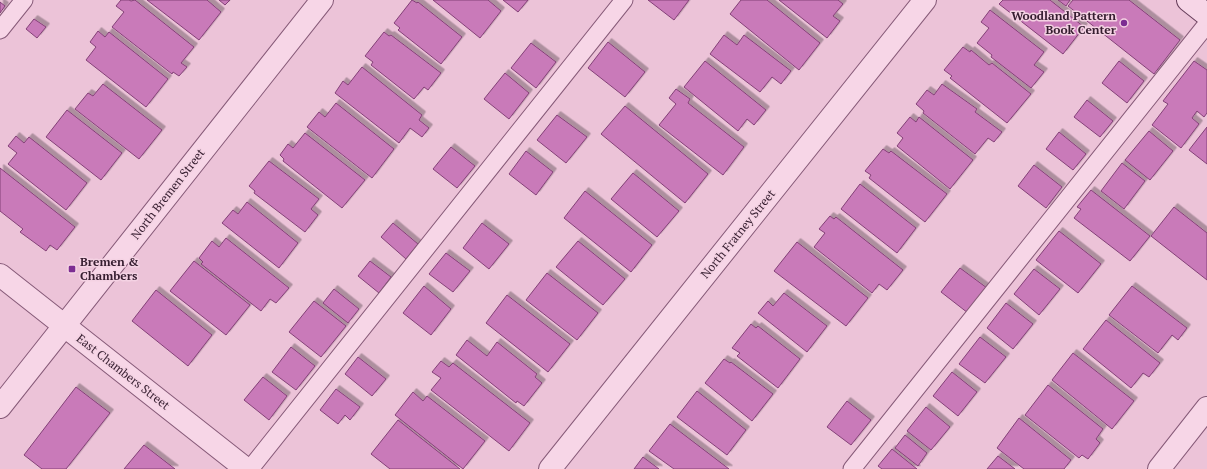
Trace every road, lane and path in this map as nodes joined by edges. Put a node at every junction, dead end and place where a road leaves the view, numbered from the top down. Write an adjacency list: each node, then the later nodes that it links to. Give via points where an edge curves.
1 (24, 0): 8 (lane)
2 (322, 0): 10 (street, North Bremen Street)
3 (624, 0): 14 (lane)
4 (925, 0): 15 (street, North Fratney Street)
5 (1188, 0): 6 (street)
6 (1207, 15)
7 (1207, 24): 16 (lane)
8 (0, 30)
9 (0, 275): 10 (street, East Chambers Street)
10 (64, 325): 11 (street, North Bremen Street); 13 (street, East Chambers Street)
11 (0, 407)
12 (1207, 408): 17 (street)
13 (246, 469)
14 (250, 469)
15 (550, 469)
16 (852, 469)
17 (1159, 469)

